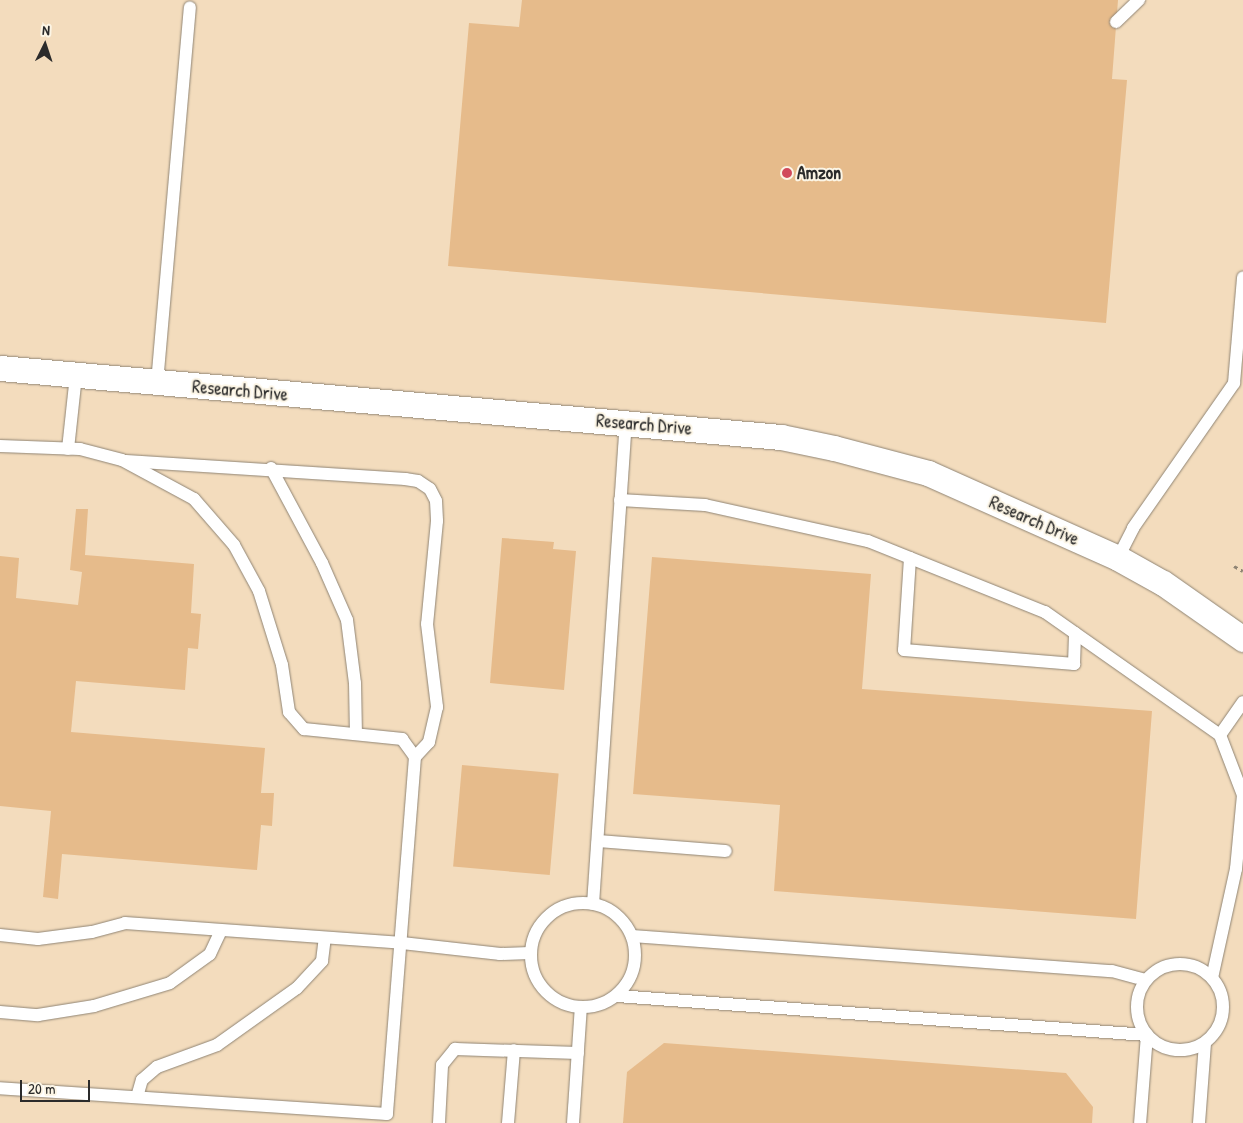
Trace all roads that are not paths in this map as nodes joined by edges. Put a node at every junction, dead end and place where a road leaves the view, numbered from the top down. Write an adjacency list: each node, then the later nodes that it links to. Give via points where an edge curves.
1 (1139, 0): 3 (lane)
2 (190, 8): 7 (lane)
3 (1116, 22)
4 (1243, 277): 15 (lane, via 1234,383 1132,528)
5 (0, 368): 6 (street, Research Drive)
6 (76, 375): 7 (street, Research Drive); 10 (lane)
7 (157, 383): 8 (street, Research Drive)
8 (626, 424): 13 (lane); 15 (street, Research Drive, via 781,437 928,474)
9 (0, 446): 10 (lane)
10 (68, 448): 11 (lane)
11 (122, 460): 12 (lane); 19 (lane, via 194,499 234,545 259,591 272,626 289,712 304,729)
12 (271, 468): 19 (lane, via 322,562 346,620 355,683); 21 (lane, via 418,481 430,489 436,501 437,522 427,624 437,707 429,742)
13 (620, 500): 14 (lane, via 705,505 868,541); 22 (lane)
14 (910, 558): 16 (lane, via 1045,612); 16 (lane, via 904,650 1074,664)
15 (1118, 558): 17 (street, Research Drive, via 1163,583)
16 (1075, 633): 20 (lane)
17 (1243, 639)
18 (1243, 702): 20 (lane)
19 (356, 734): 21 (lane, via 402,739)
20 (1220, 735): 31 (lane, via 1243,795 1236,869)
21 (414, 757): 29 (lane)
22 (598, 841): 23 (lane); 24 (lane)
23 (726, 851)
24 (593, 904): 27 (lane, via 610,910 624,922); 30 (lane, via 575,903 551,915 534,935)
25 (221, 930): 26 (lane, via 125,923 92,932 38,939); 28 (lane); 35 (lane, via 210,954 170,982 94,1006 38,1016)
26 (0, 935)
27 (632, 936): 32 (lane, via 1112,972); 33 (lane, via 636,952 634,969)
28 (325, 938): 29 (lane); 41 (lane, via 322,961 297,988 216,1045 157,1067 142,1080)
29 (402, 943): 30 (lane, via 500,954); 41 (lane, via 387,1114)
30 (530, 953): 34 (lane, via 532,971 541,987 554,999)
31 (1212, 978): 32 (lane, via 1186,964 1171,965); 37 (lane, via 1220,990 1222,1019 1216,1032)
32 (1146, 980): 36 (lane, via 1137,1008 1139,1022)
33 (617, 996): 34 (lane, via 603,1004); 36 (lane)
34 (581, 1007): 39 (lane)
35 (0, 1012)
36 (1147, 1035): 37 (lane, via 1156,1044 1181,1051); 45 (lane)
37 (1205, 1043): 46 (lane)
38 (514, 1050): 39 (lane); 42 (lane, via 455,1049 442,1065); 43 (lane)
39 (578, 1053): 44 (lane)
40 (0, 1088): 41 (lane)
41 (137, 1097)
42 (439, 1123)
43 (508, 1123)
44 (573, 1123)
45 (1140, 1123)
46 (1199, 1123)

